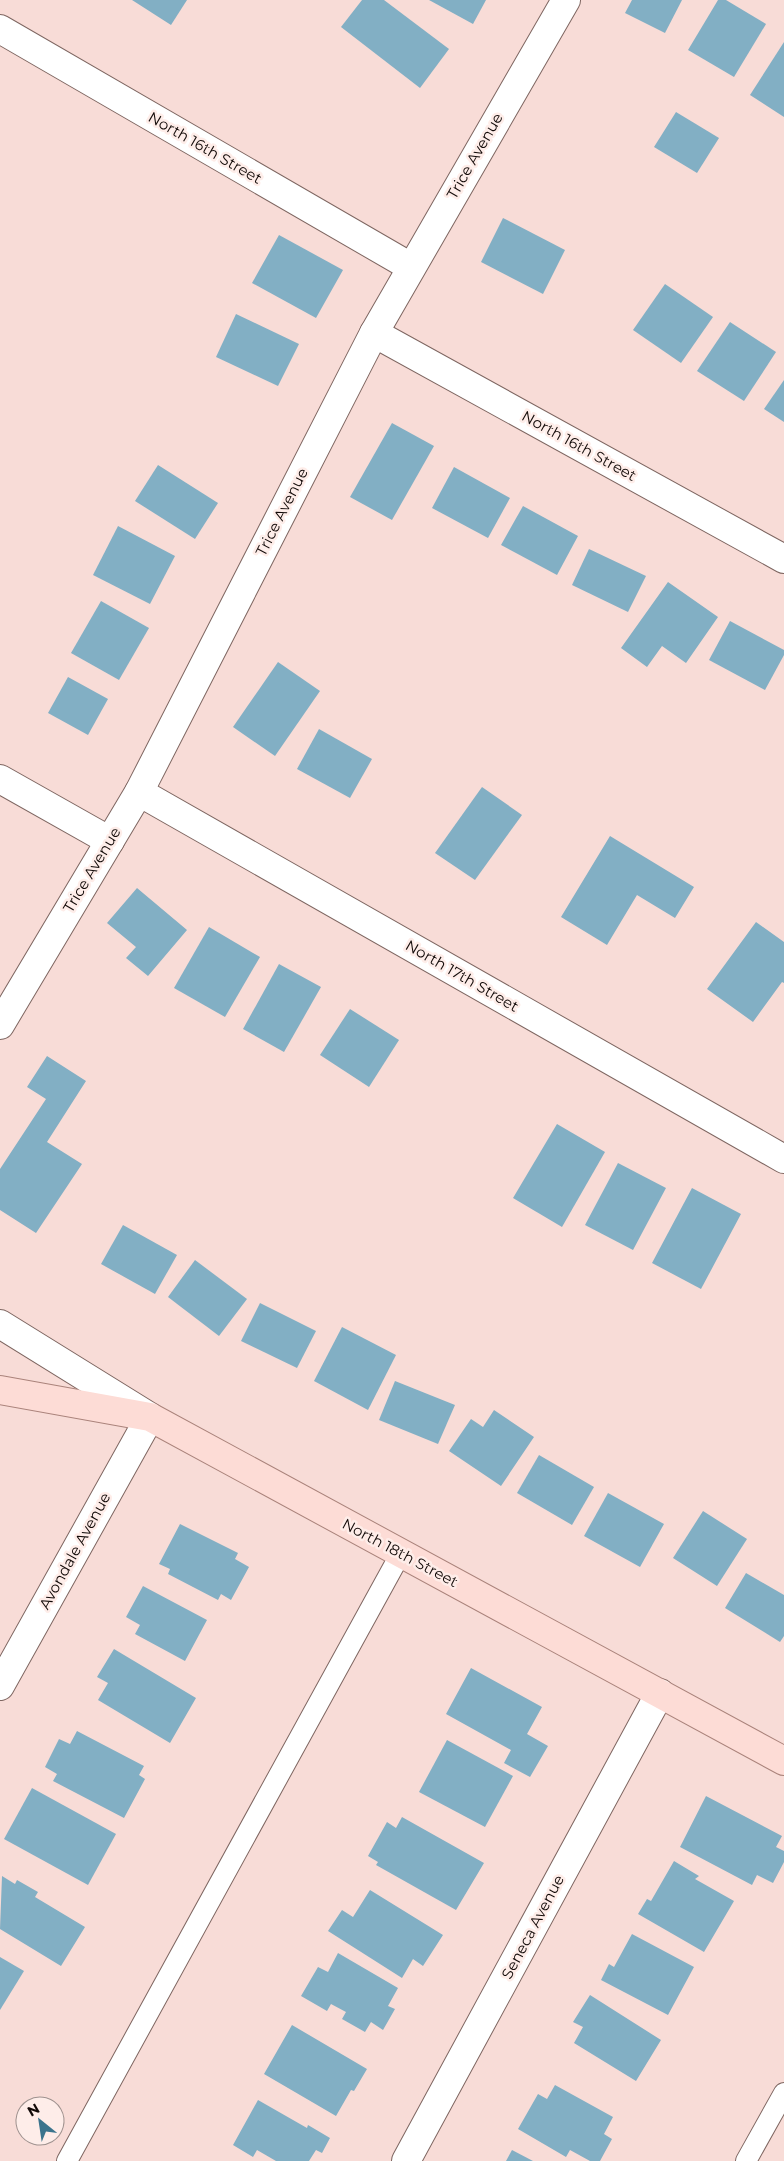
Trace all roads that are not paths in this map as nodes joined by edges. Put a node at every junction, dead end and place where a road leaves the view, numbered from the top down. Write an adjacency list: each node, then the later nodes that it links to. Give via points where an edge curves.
1 (566, 0): 3 (street, Trice Avenue)
2 (0, 29): 3 (street, North 16th Street)
3 (411, 267): 4 (street, Trice Avenue)
4 (374, 333): 5 (street, North 16th Street); 7 (street, Trice Avenue)
5 (784, 559)
6 (0, 780): 8 (street)
7 (139, 792): 8 (street, Trice Avenue); 10 (street, North 17th Street)
8 (110, 841): 9 (street, Trice Avenue)
9 (0, 1025)
10 (784, 1159)
11 (0, 1324): 13 (street)
12 (0, 1390): 13 (main road, North 18th Street)
13 (150, 1417): 14 (main road, North 18th Street); 15 (street, Avondale Avenue)
14 (401, 1553): 16 (main road, North 18th Street); 19 (lane)
15 (0, 1686)
16 (660, 1693): 17 (main road, North 18th Street); 20 (street, Seneca Avenue)
17 (784, 1761)
18 (784, 2093): 21 (lane)
19 (67, 2161)
20 (406, 2161)
21 (746, 2161)

